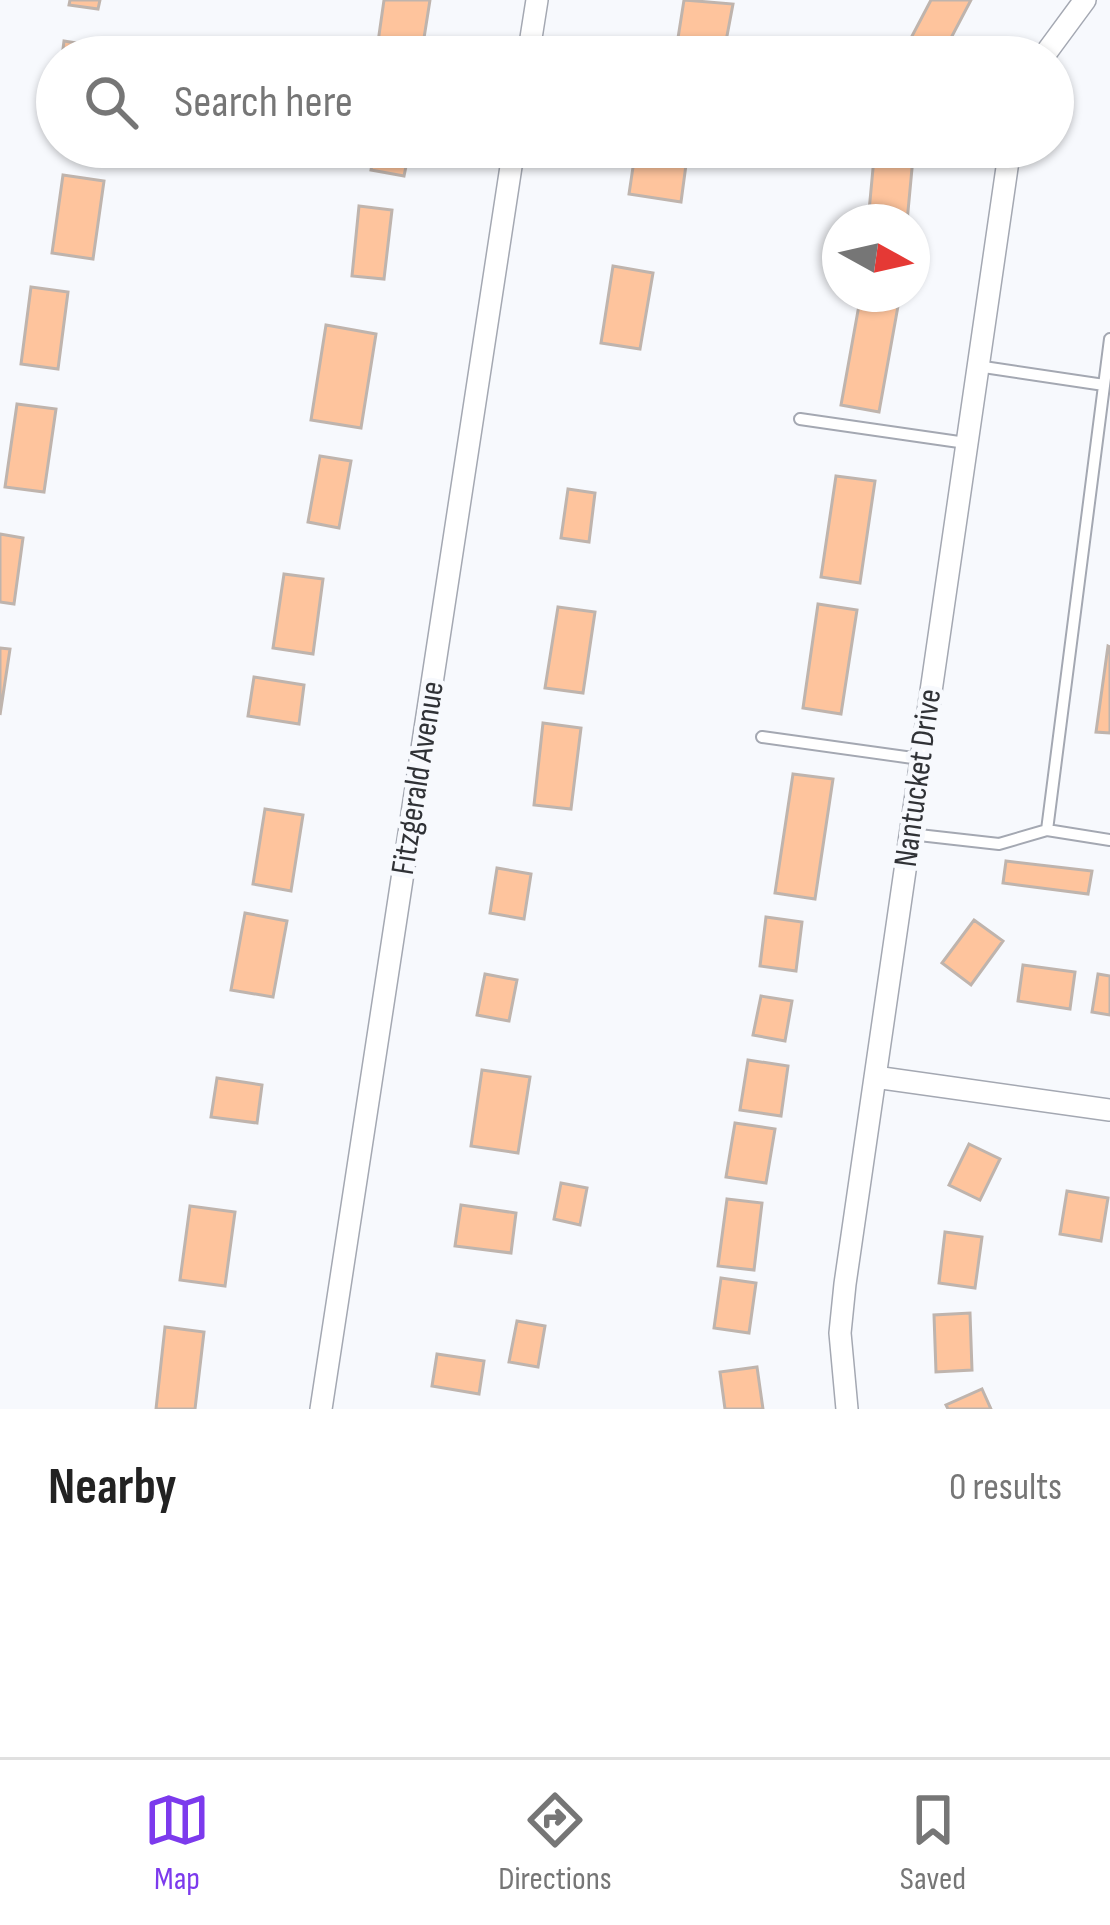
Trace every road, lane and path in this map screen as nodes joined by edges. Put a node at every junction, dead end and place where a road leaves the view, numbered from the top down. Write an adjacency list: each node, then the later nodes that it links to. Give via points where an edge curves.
1 (537, 0): 3 (street)
2 (1085, 0): 4 (street)
3 (531, 36)
4 (1058, 36)
5 (511, 168): 19 (street, Fitzgerald Avenue)
6 (1007, 168): 8 (street, Nantucket Drive)
7 (1110, 339): 9 (lane)
8 (977, 366): 9 (lane); 11 (street, Nantucket Drive)
9 (1104, 385): 14 (lane)
10 (800, 419): 11 (lane)
11 (966, 443): 13 (street, Nantucket Drive)
12 (762, 737): 13 (lane)
13 (920, 759): 15 (street, Nantucket Drive)
14 (1047, 830): 15 (lane, via 999,844); 16 (lane)
15 (910, 834): 17 (street, Nantucket Drive)
16 (1110, 839)
17 (875, 1077): 18 (street); 20 (street, Nantucket Drive, via 840,1333)
18 (1110, 1110)
19 (321, 1409)
20 (848, 1409)

